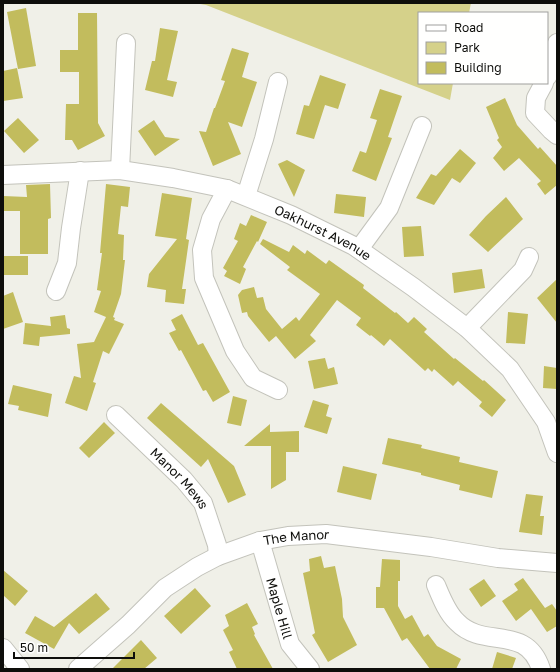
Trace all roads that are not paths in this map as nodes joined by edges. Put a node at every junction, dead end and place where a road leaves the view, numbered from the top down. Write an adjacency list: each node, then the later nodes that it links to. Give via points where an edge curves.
1 (126, 43): 8 (street)
2 (557, 43): 3 (street)
3 (548, 75)
4 (278, 82): 12 (street)
5 (543, 84): 7 (street, via 536,98 535,113)
6 (422, 126): 13 (street, via 389,208)
7 (557, 135)
8 (120, 170): 9 (street, Oakhurst Avenue); 11 (street, Oakhurst Avenue)
9 (80, 171): 10 (street, Oakhurst Avenue); 15 (street, via 67,263)
10 (3, 175)
11 (227, 188): 12 (street, Oakhurst Avenue); 17 (street, via 211,219 202,250 204,278 235,351 252,378)
12 (246, 196): 13 (street, Oakhurst Avenue)
13 (359, 249): 16 (street, Oakhurst Avenue)
14 (529, 257): 16 (street, via 523,270)
15 (56, 291)
16 (467, 328): 19 (street, Oakhurst Avenue, via 510,369 546,422)
17 (278, 390)
18 (116, 415): 21 (street, Manor Mews, via 184,480 203,503 217,545)
19 (556, 450)
20 (260, 542): 21 (street, The Manor); 22 (street, The Manor, via 288,536 326,534 498,558); 27 (street, Maple Hill, via 290,644)
21 (218, 556): 26 (street, The Manor, via 165,588)
22 (557, 563)
23 (436, 585): 28 (street, via 440,597 456,622 477,634 525,645 534,653)
24 (3, 648): 25 (street)
25 (20, 669)
26 (78, 669)
27 (310, 669)
28 (541, 669)

